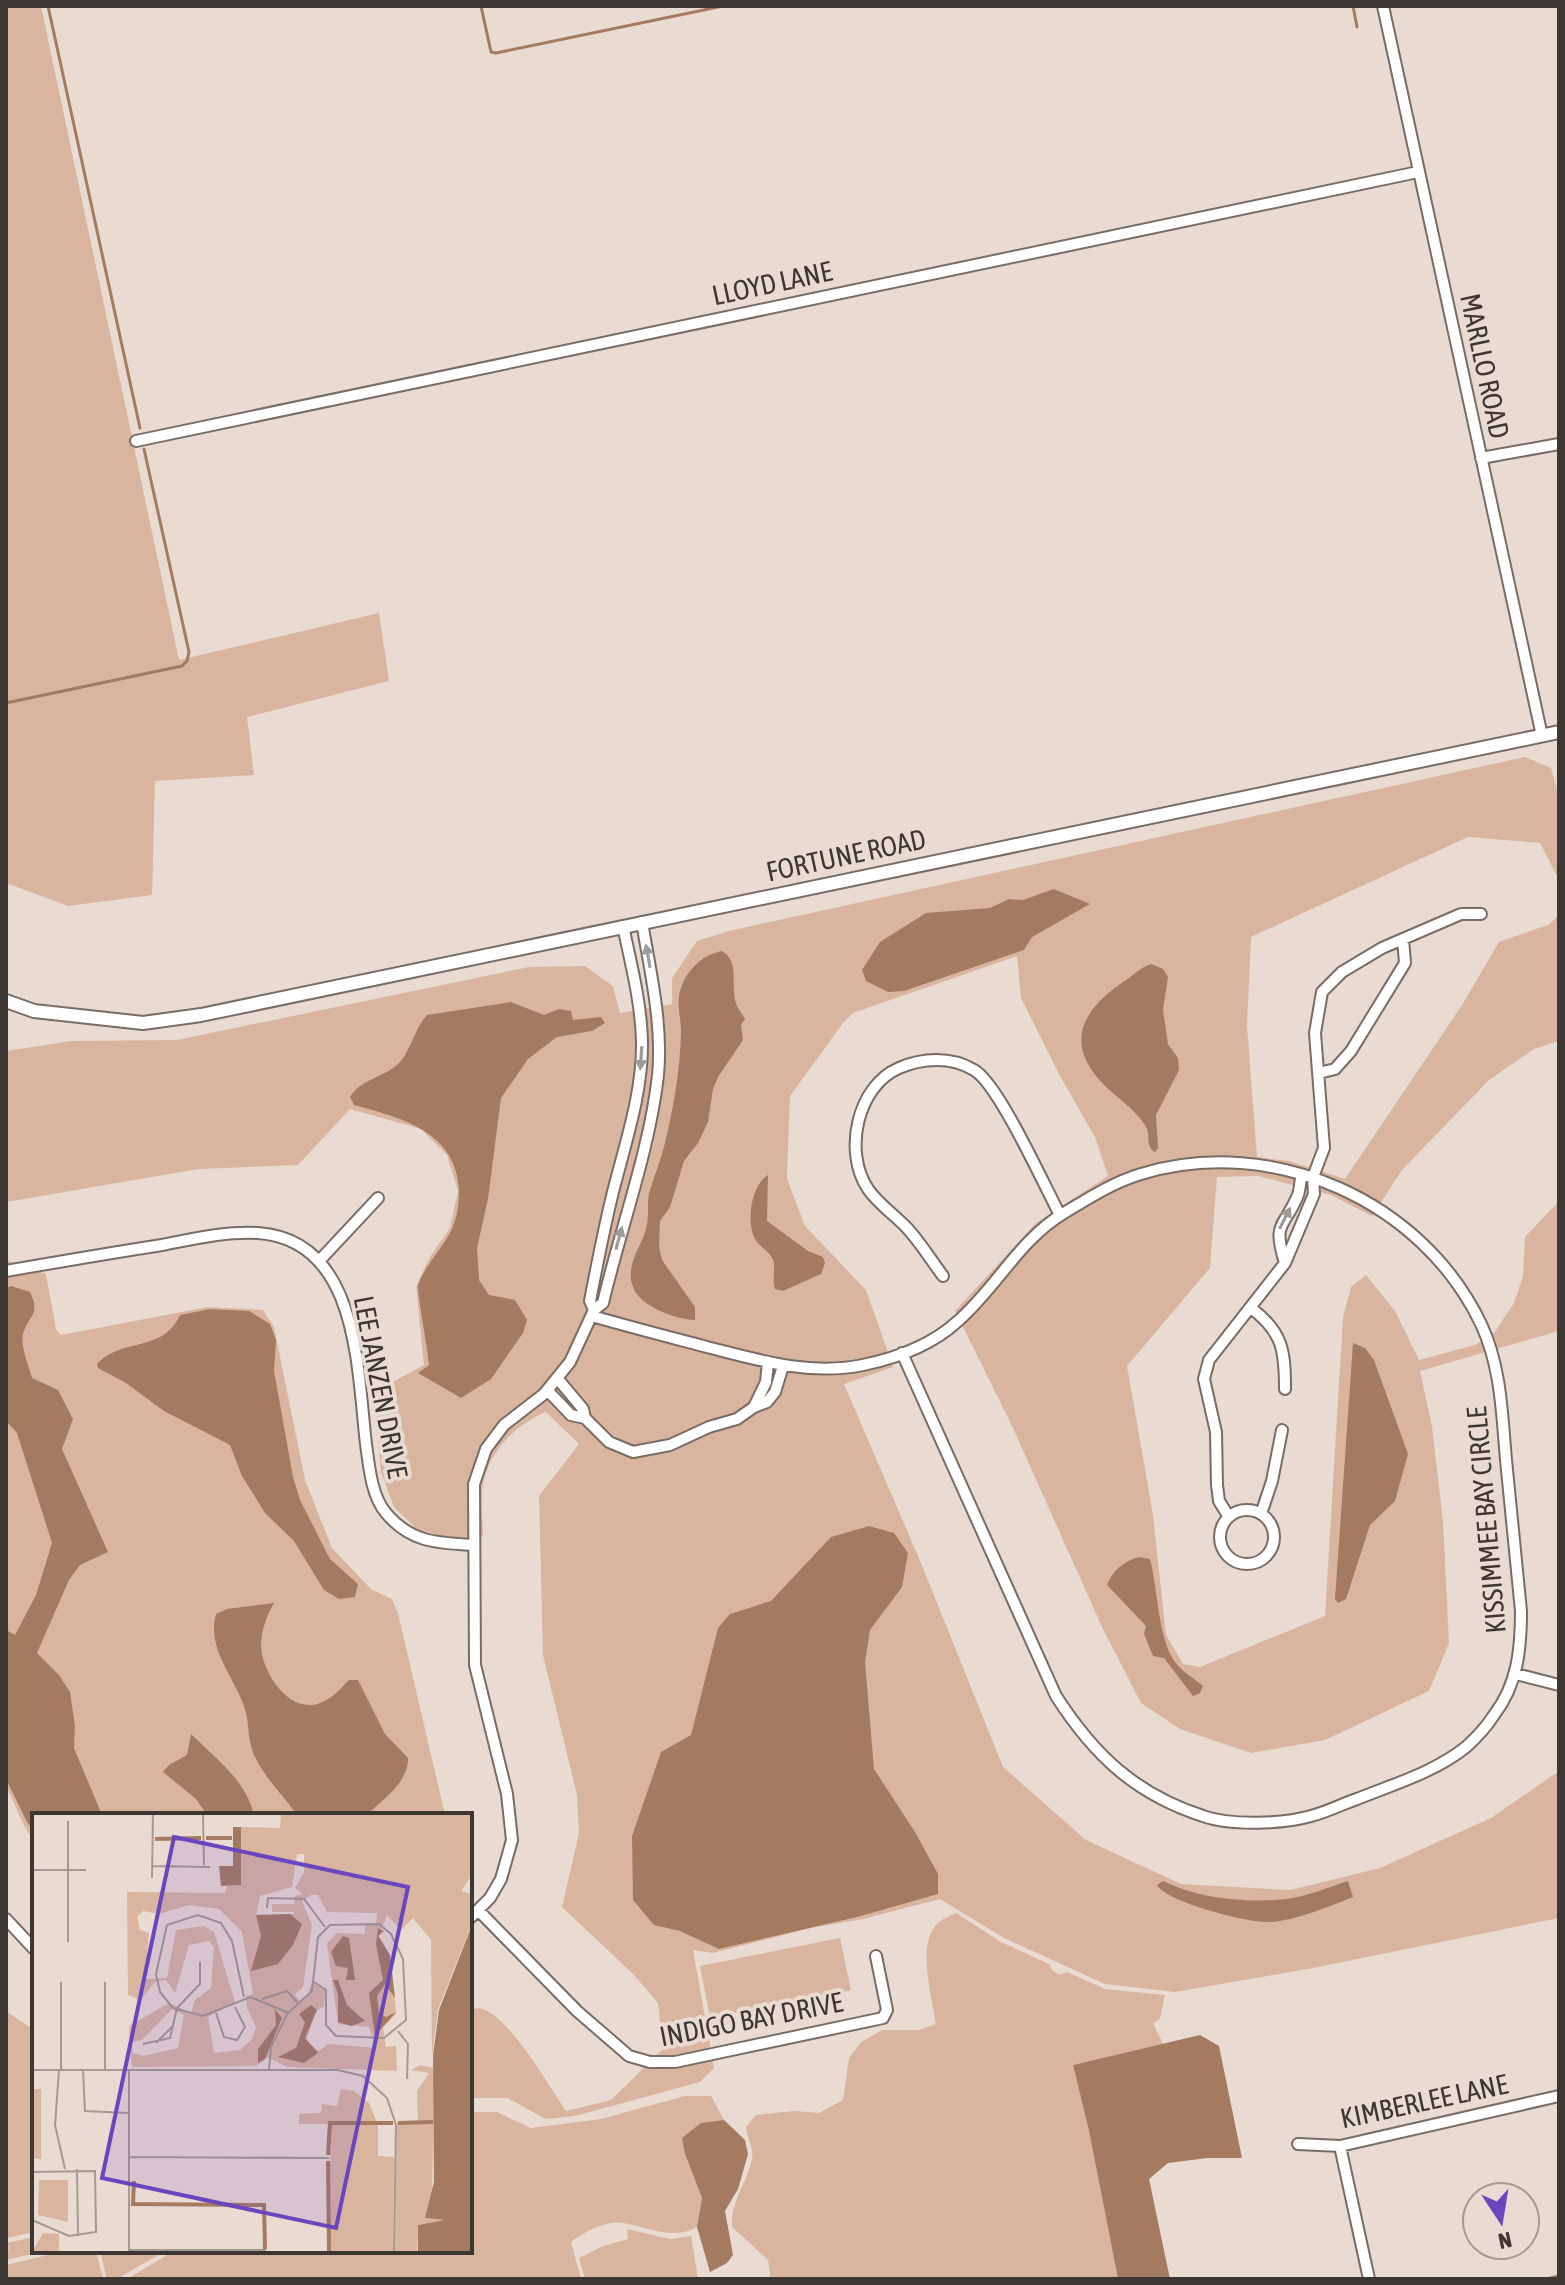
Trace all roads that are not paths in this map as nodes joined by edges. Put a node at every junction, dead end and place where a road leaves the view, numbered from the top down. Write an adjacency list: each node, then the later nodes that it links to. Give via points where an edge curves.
1 (1383, 6): 2 (street, MARLLO ROAD)
2 (1418, 172): 3 (street, LLOYD LANE); 5 (street, MARLLO ROAD)
3 (136, 441)
4 (1559, 444): 5 (street)
5 (1481, 458): 7 (street, MARLLO ROAD)
6 (1559, 732): 7 (street, FORTUNE ROAD)
7 (1542, 736): 9 (street, FORTUNE ROAD)
8 (1481, 914): 11 (street, via 1461,914)
9 (642, 922): 10 (street, FORTUNE ROAD); 12 (street, one-way to 9)
10 (623, 926): 13 (street); 14 (street, FORTUNE ROAD, via 143,1023 34,1011)
11 (1403, 939): 15 (street, via 1405,963 1351,1051 1335,1069); 15 (street, via 1342,972 1322,992 1315,1033)
12 (654, 992): 13 (street); 17 (street, via 658,1073)
13 (637, 995): 16 (street, one-way to 16, via 641,1068)
14 (6, 1001)
15 (1319, 1073): 18 (street, via 1324,1148)
16 (621, 1161): 17 (street); 26 (street, via 590,1301)
17 (638, 1165): 26 (street, one-way to 17, via 603,1303)
18 (1307, 1176): 20 (street, KISSIMMEE BAY CIRCLE, via 1259,1164 1177,1166 1140,1174); 22 (street, via 1314,1194); 22 (street, one-way to 18, via 1279,1228); 39 (street, KISSIMMEE BAY CIRCLE, via 1378,1208 1414,1233 1450,1274 1482,1325 1499,1381 1521,1611)
19 (378, 1198): 21 (street)
20 (1060, 1215): 24 (street, via 997,1094 976,1070 949,1060 915,1061 890,1072 861,1109 858,1165 868,1189 908,1229); 27 (street, KISSIMMEE BAY CIRCLE, via 1005,1266 959,1321)
21 (320, 1260): 23 (street, LEE JANZEN DRIVE, via 295,1242 259,1233); 38 (street, LEE JANZEN DRIVE, via 338,1288 352,1332 368,1457 385,1512 431,1542)
22 (1285, 1263): 25 (street)
23 (6, 1271)
24 (943, 1276)
25 (1251, 1308): 31 (street, via 1279,1334); 37 (street, via 1209,1360 1204,1379 1216,1432 1219,1501)
26 (593, 1313): 28 (street, KISSIMMEE BAY CIRCLE); 30 (street)
27 (902, 1353): 29 (street, KISSIMMEE BAY CIRCLE, via 863,1365); 39 (street, KISSIMMEE BAY CIRCLE, via 1056,1696 1103,1758 1152,1794 1205,1817 1256,1823 1311,1817 1438,1765 1468,1746 1496,1713)
28 (768, 1362): 29 (street, KISSIMMEE BAY CIRCLE); 33 (street, via 763,1393)
29 (783, 1366): 33 (street, via 775,1392)
30 (557, 1378): 32 (street); 34 (street)
31 (1285, 1389)
32 (547, 1390): 34 (street, via 571,1415); 38 (street, via 504,1425 486,1449 474,1484)
33 (754, 1407): 34 (street, via 670,1445 633,1452 609,1442)
34 (585, 1418)
35 (1282, 1430): 36 (street)
36 (1261, 1514): 37 (street, via 1245,1510); 37 (street, via 1273,1528 1272,1547 1251,1564 1234,1561 1222,1548 1220,1531)
37 (1229, 1517)
38 (474, 1545): 41 (street, via 475,1665 507,1794 512,1840 501,1879)
39 (1516, 1674): 40 (street)
40 (1559, 1685)
41 (474, 1914): 44 (street, INDIGO BAY DRIVE, via 629,2056 650,2062 675,2062 883,2018 887,2010)
42 (6, 1919): 43 (street)
43 (32, 1947)
44 (876, 1956)
45 (1559, 2096): 47 (street, KIMBERLEE LANE)
46 (1298, 2144): 47 (street, KIMBERLEE LANE)
47 (1340, 2146): 48 (street)
48 (1369, 2279)

